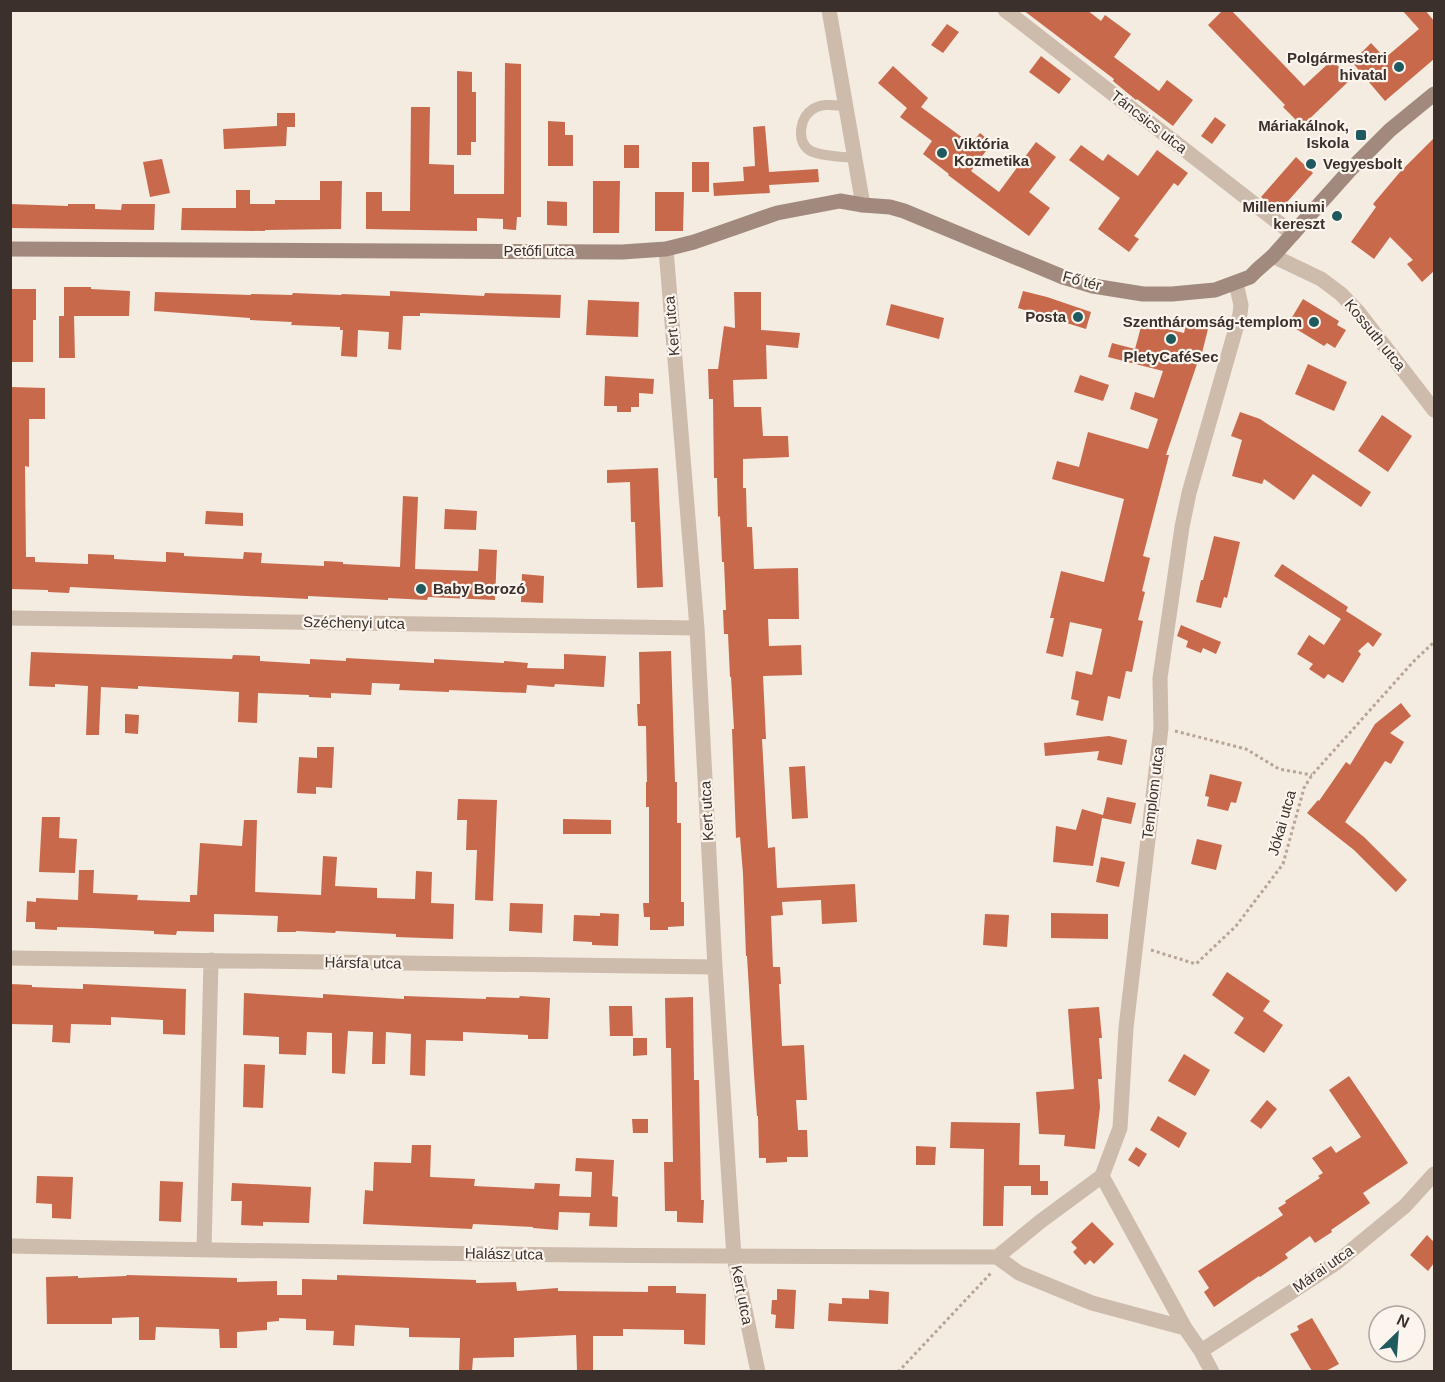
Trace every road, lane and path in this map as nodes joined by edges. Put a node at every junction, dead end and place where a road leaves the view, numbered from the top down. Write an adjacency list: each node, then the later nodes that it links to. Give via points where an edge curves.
1 (829, 10): 4 (street)
2 (1005, 10): 7 (street, Táncsics utca)
3 (1434, 94): 7 (main road, Fő tér, via 1390,130)
4 (845, 106): 5 (street); 5 (lane, via 822,106 806,115 802,140 815,153)
5 (855, 158): 6 (street)
6 (863, 205): 9 (main road, Petőfi utca, via 840,201 777,213); 11 (main road, Fő tér, via 903,211 1093,286 1172,294 1215,290)
7 (1293, 234): 10 (main road, Fő tér)
8 (10, 249): 9 (main road, Petőfi utca)
9 (666, 249): 14 (street, Kert utca)
10 (1273, 256): 11 (main road, Fő tér, via 1250,277); 12 (street, Kossuth utca, via 1321,279 1341,294)
11 (1236, 283): 16 (street, Templom utca, via 1240,314 1182,527 1160,678)
12 (1434, 410)
13 (10, 618): 14 (street, Széchenyi utca)
14 (697, 628): 21 (street, Kert utca)
15 (1434, 642): 17 (path, Jókai utca)
16 (1161, 728): 17 (path, via 1246,748 1279,769); 18 (street, Templom utca)
17 (1312, 775): 18 (path, Jókai utca, via 1304,788 1283,864 1236,926 1197,964)
18 (1135, 945): 23 (street, Templom utca, via 1120,1128)
19 (10, 958): 20 (street, Hársfa utca)
20 (211, 960): 21 (street, Hársfa utca); 25 (street)
21 (716, 968): 26 (street, Kert utca)
22 (1434, 1174): 29 (street, Márai utca, via 1405,1206 1336,1263)
23 (1102, 1176): 27 (street); 28 (street)
24 (10, 1246): 25 (street, Halász utca)
25 (204, 1250): 26 (street, Halász utca)
26 (734, 1257): 27 (street, Halász utca); 30 (street, Kert utca)
27 (997, 1257): 28 (street, via 1018,1273 1092,1304); 31 (path, via 990,1275)
28 (1185, 1328): 29 (street)
29 (1201, 1351): 32 (street)
30 (758, 1371)
31 (898, 1371)
32 (1212, 1371)

